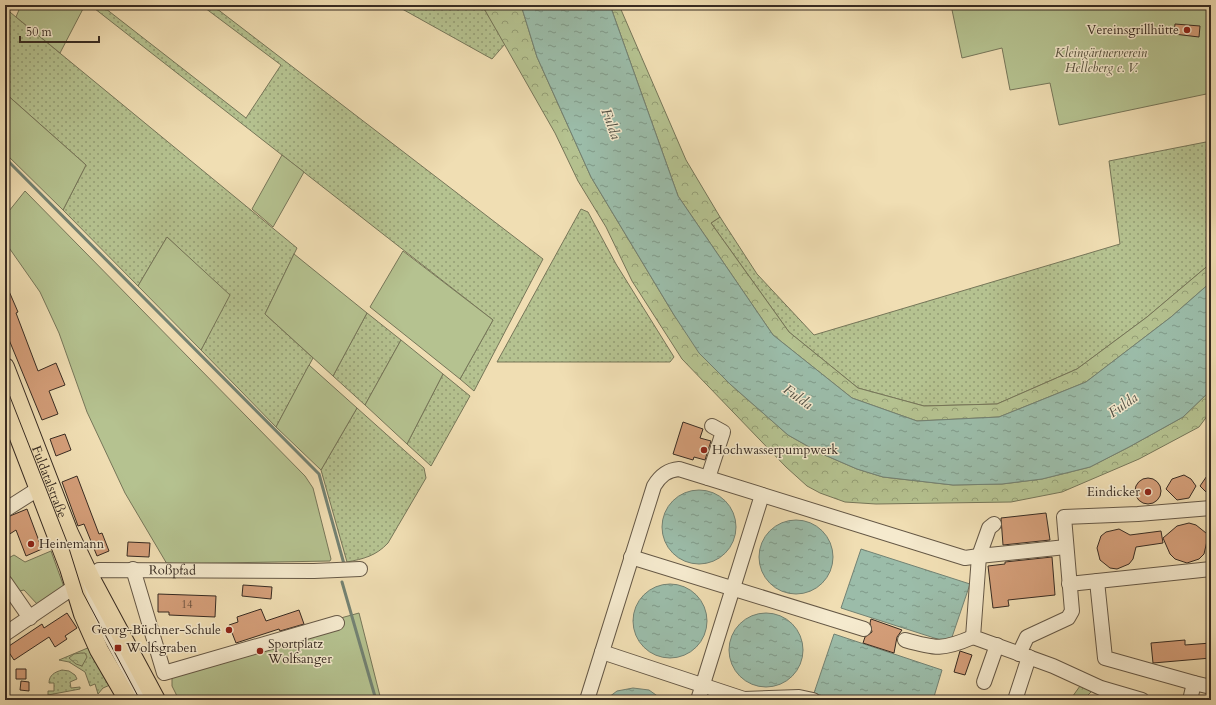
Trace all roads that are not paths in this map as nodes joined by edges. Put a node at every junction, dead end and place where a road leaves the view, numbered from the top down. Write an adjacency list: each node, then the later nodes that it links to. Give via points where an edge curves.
1 (5, 367): 16 (main road, Fuldatalstraße, via 69,533)
2 (5, 401): 5 (main road, Fuldatalstraße)
3 (712, 426): 4 (street, via 723,432)
4 (708, 478): 6 (street); 12 (street, via 679,469 670,470 658,479)
5 (38, 489): 8 (street); 21 (main road, Fuldatalstraße)
6 (762, 495): 11 (street, via 965,558); 20 (street)
7 (1211, 508): 10 (street, via 1064,517)
8 (5, 510)
9 (994, 524): 11 (street, via 989,528)
10 (1066, 547): 11 (street); 19 (street)
11 (979, 556): 26 (street)
12 (631, 557): 20 (street); 29 (street)
13 (133, 569): 14 (street, Roßpfad); 16 (street, Roßpfad, via 99,570); 23 (street, via 164,674)
14 (360, 569)
15 (1211, 569): 17 (street)
16 (90, 576): 21 (street, Roßpfad); 35 (main road, Fuldatalstraße)
17 (1097, 581): 19 (street); 32 (street, via 1105,658)
18 (5, 582): 22 (street)
19 (1069, 584): 30 (street, via 1072,611 1070,615 1027,637)
20 (733, 588): 24 (street); 33 (street)
21 (81, 592): 22 (street, Roßpfad); 35 (main road, Fuldatalstraße, via 82,614 99,650)
22 (30, 618): 25 (street, Roßpfad)
23 (337, 623)
24 (864, 629)
25 (5, 634)
26 (973, 637): 27 (street, via 954,646 934,648); 28 (street)
27 (905, 640)
28 (997, 646): 30 (street); 31 (street)
29 (602, 652): 33 (street); 36 (street)
30 (1024, 656): 39 (street); 40 (street, via 1101,688)
31 (984, 682)
32 (1194, 683): 34 (street); 41 (street)
33 (703, 685): 37 (street); 38 (street, via 744,700 799,697)
34 (1211, 687)
35 (143, 700)
36 (587, 700)
37 (698, 700)
38 (813, 700)
39 (1015, 700)
40 (1142, 700)
41 (1190, 700)

